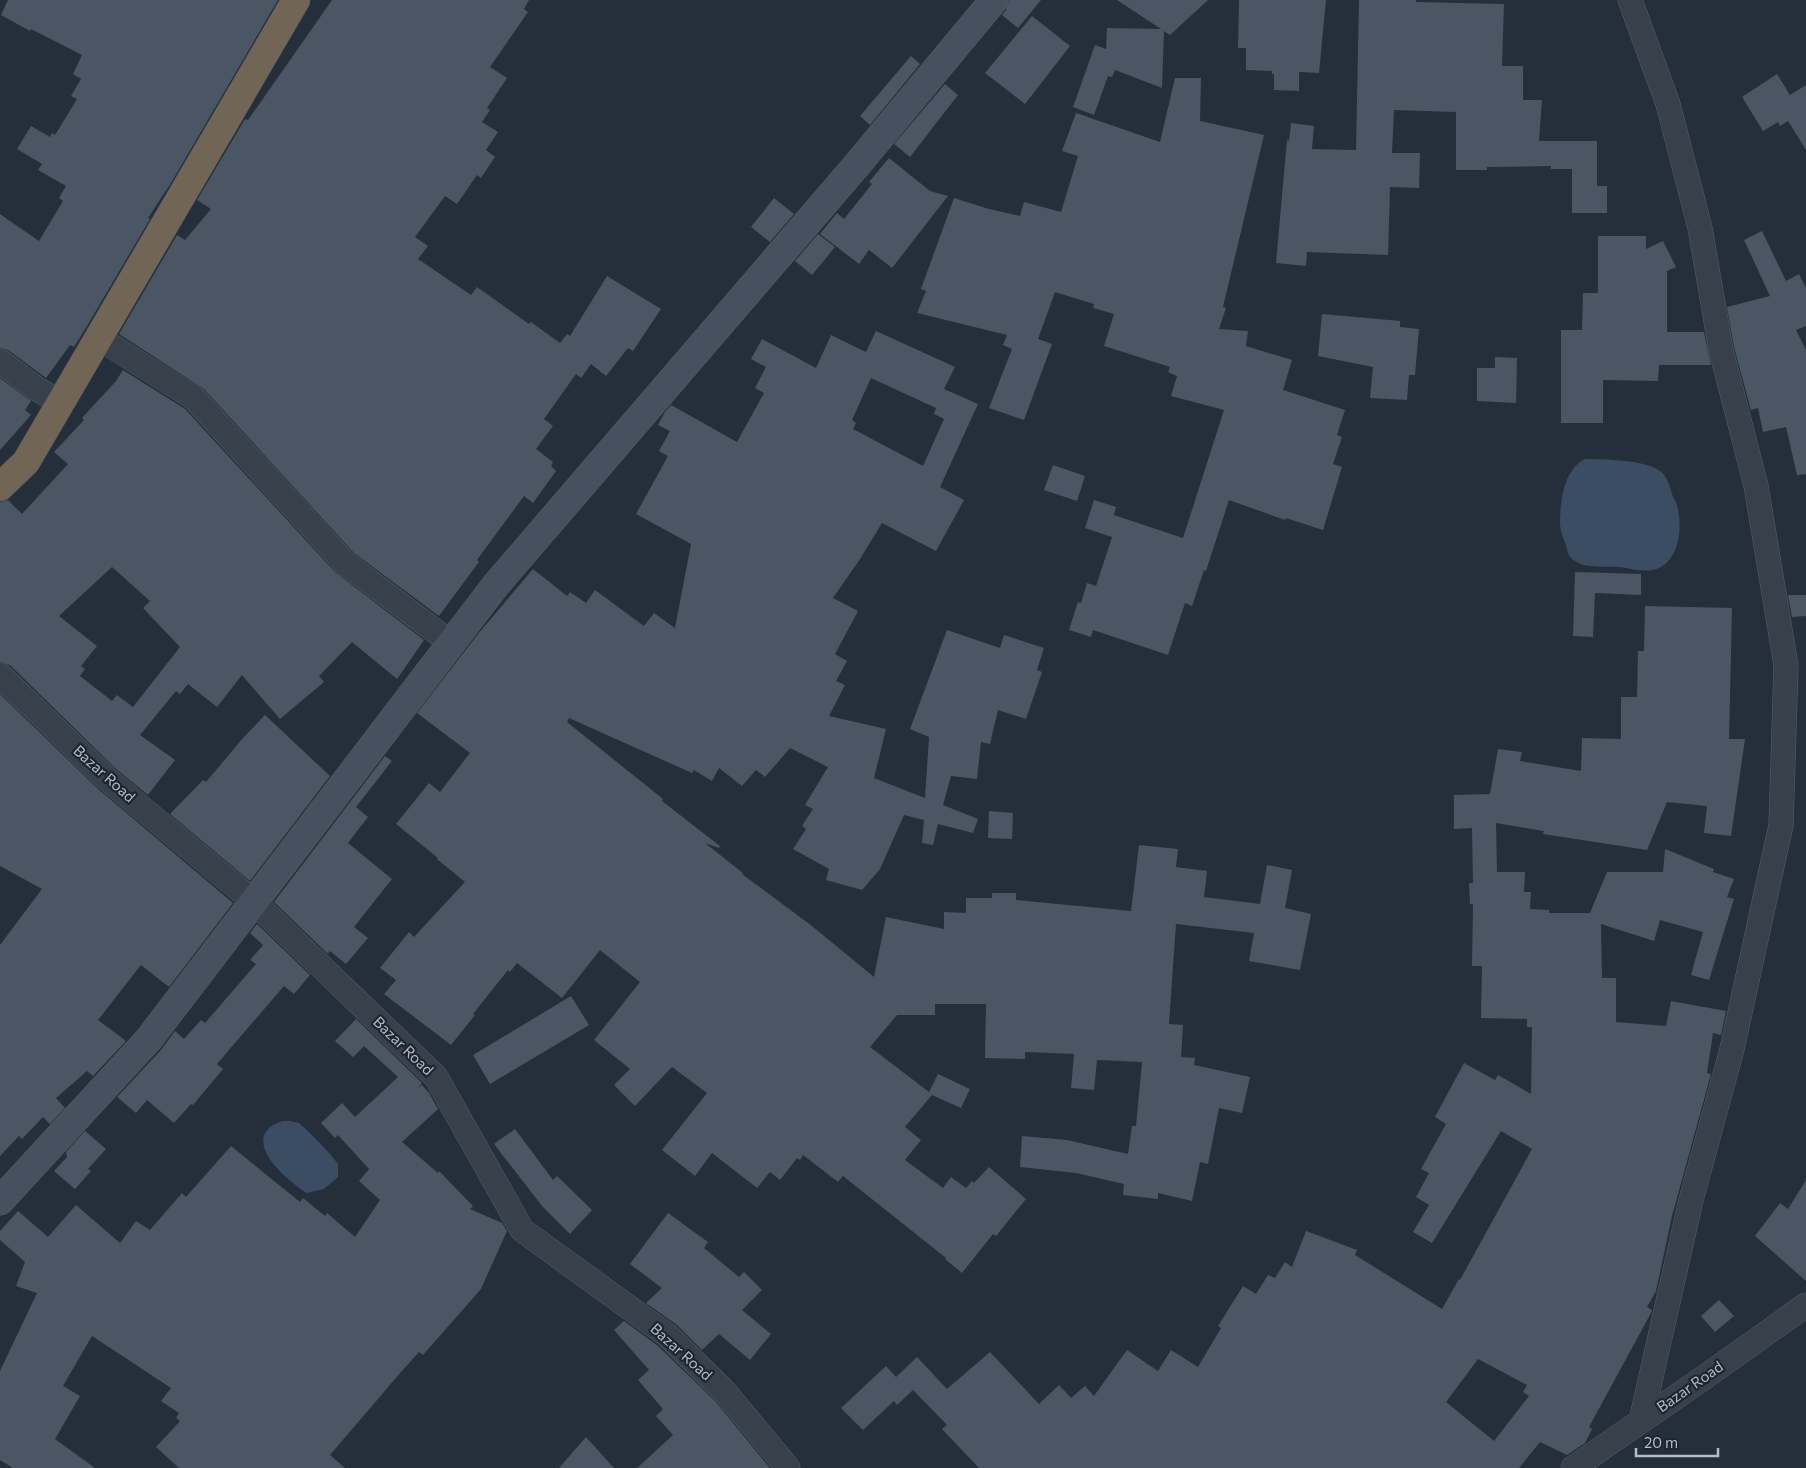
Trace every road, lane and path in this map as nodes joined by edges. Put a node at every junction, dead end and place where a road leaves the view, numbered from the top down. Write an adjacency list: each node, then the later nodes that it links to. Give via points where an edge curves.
1 (296, 0): 4 (highway)
2 (994, 0): 8 (street, via 850,174 495,586)
3 (1630, 0): 13 (street, via 1668,104 1700,228 1722,350 1756,486 1786,665 1781,825 1732,1049 1691,1200)
4 (99, 338): 6 (highway); 8 (street, via 194,398 345,563)
5 (0, 361): 6 (street)
6 (60, 402): 7 (highway, via 26,462)
7 (0, 487)
8 (451, 643): 10 (street)
9 (0, 675): 10 (street, Bazar Road, via 106,778)
10 (254, 902): 11 (street, via 149,1039); 14 (street, Bazar Road, via 436,1077 522,1230 666,1336 725,1392)
11 (0, 1201)
12 (1806, 1305): 13 (street, Bazar Road)
13 (1642, 1421): 15 (street, Bazar Road)
14 (788, 1468)
15 (1573, 1468)

